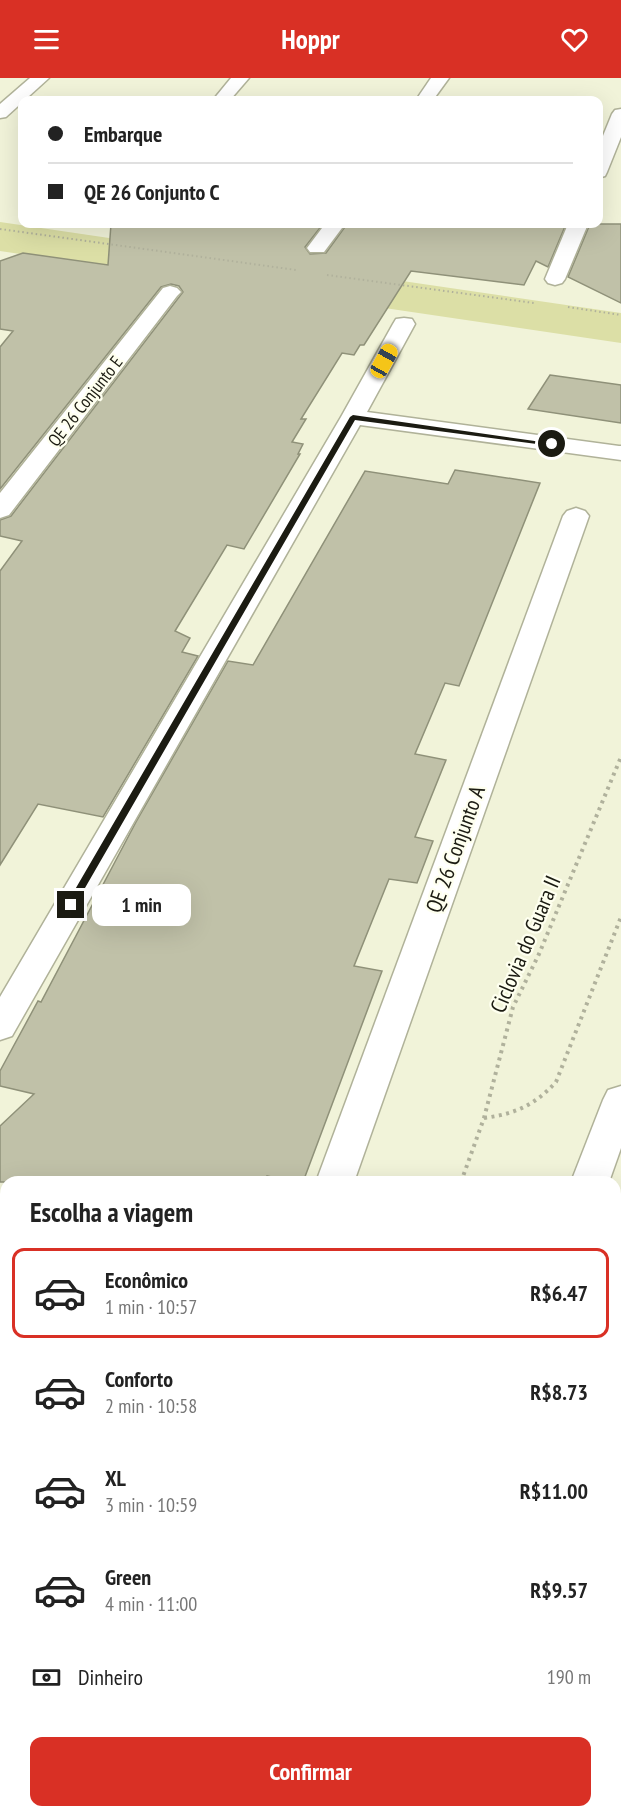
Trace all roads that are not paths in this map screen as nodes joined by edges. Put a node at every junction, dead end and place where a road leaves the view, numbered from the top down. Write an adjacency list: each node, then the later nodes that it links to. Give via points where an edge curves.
1 (40, 78): 4 (street)
2 (240, 78): 5 (street)
3 (440, 78): 6 (street)
4 (19, 96)
5 (224, 96)
6 (427, 96)
7 (18, 97): 8 (street)
8 (0, 113)
9 (621, 114): 10 (street)
10 (603, 159)
11 (332, 228): 13 (street)
12 (576, 228): 14 (street)
13 (317, 248)
14 (555, 279)
15 (170, 292): 19 (street, QE 26 Conjunto E)
16 (404, 324): 17 (street)
17 (353, 417): 18 (street); 21 (street)
18 (619, 453)
19 (0, 510)
20 (576, 516): 24 (street, QE 26 Conjunto A)
21 (0, 1027)
22 (621, 1100): 23 (street)
23 (603, 1173)
24 (337, 1176)

